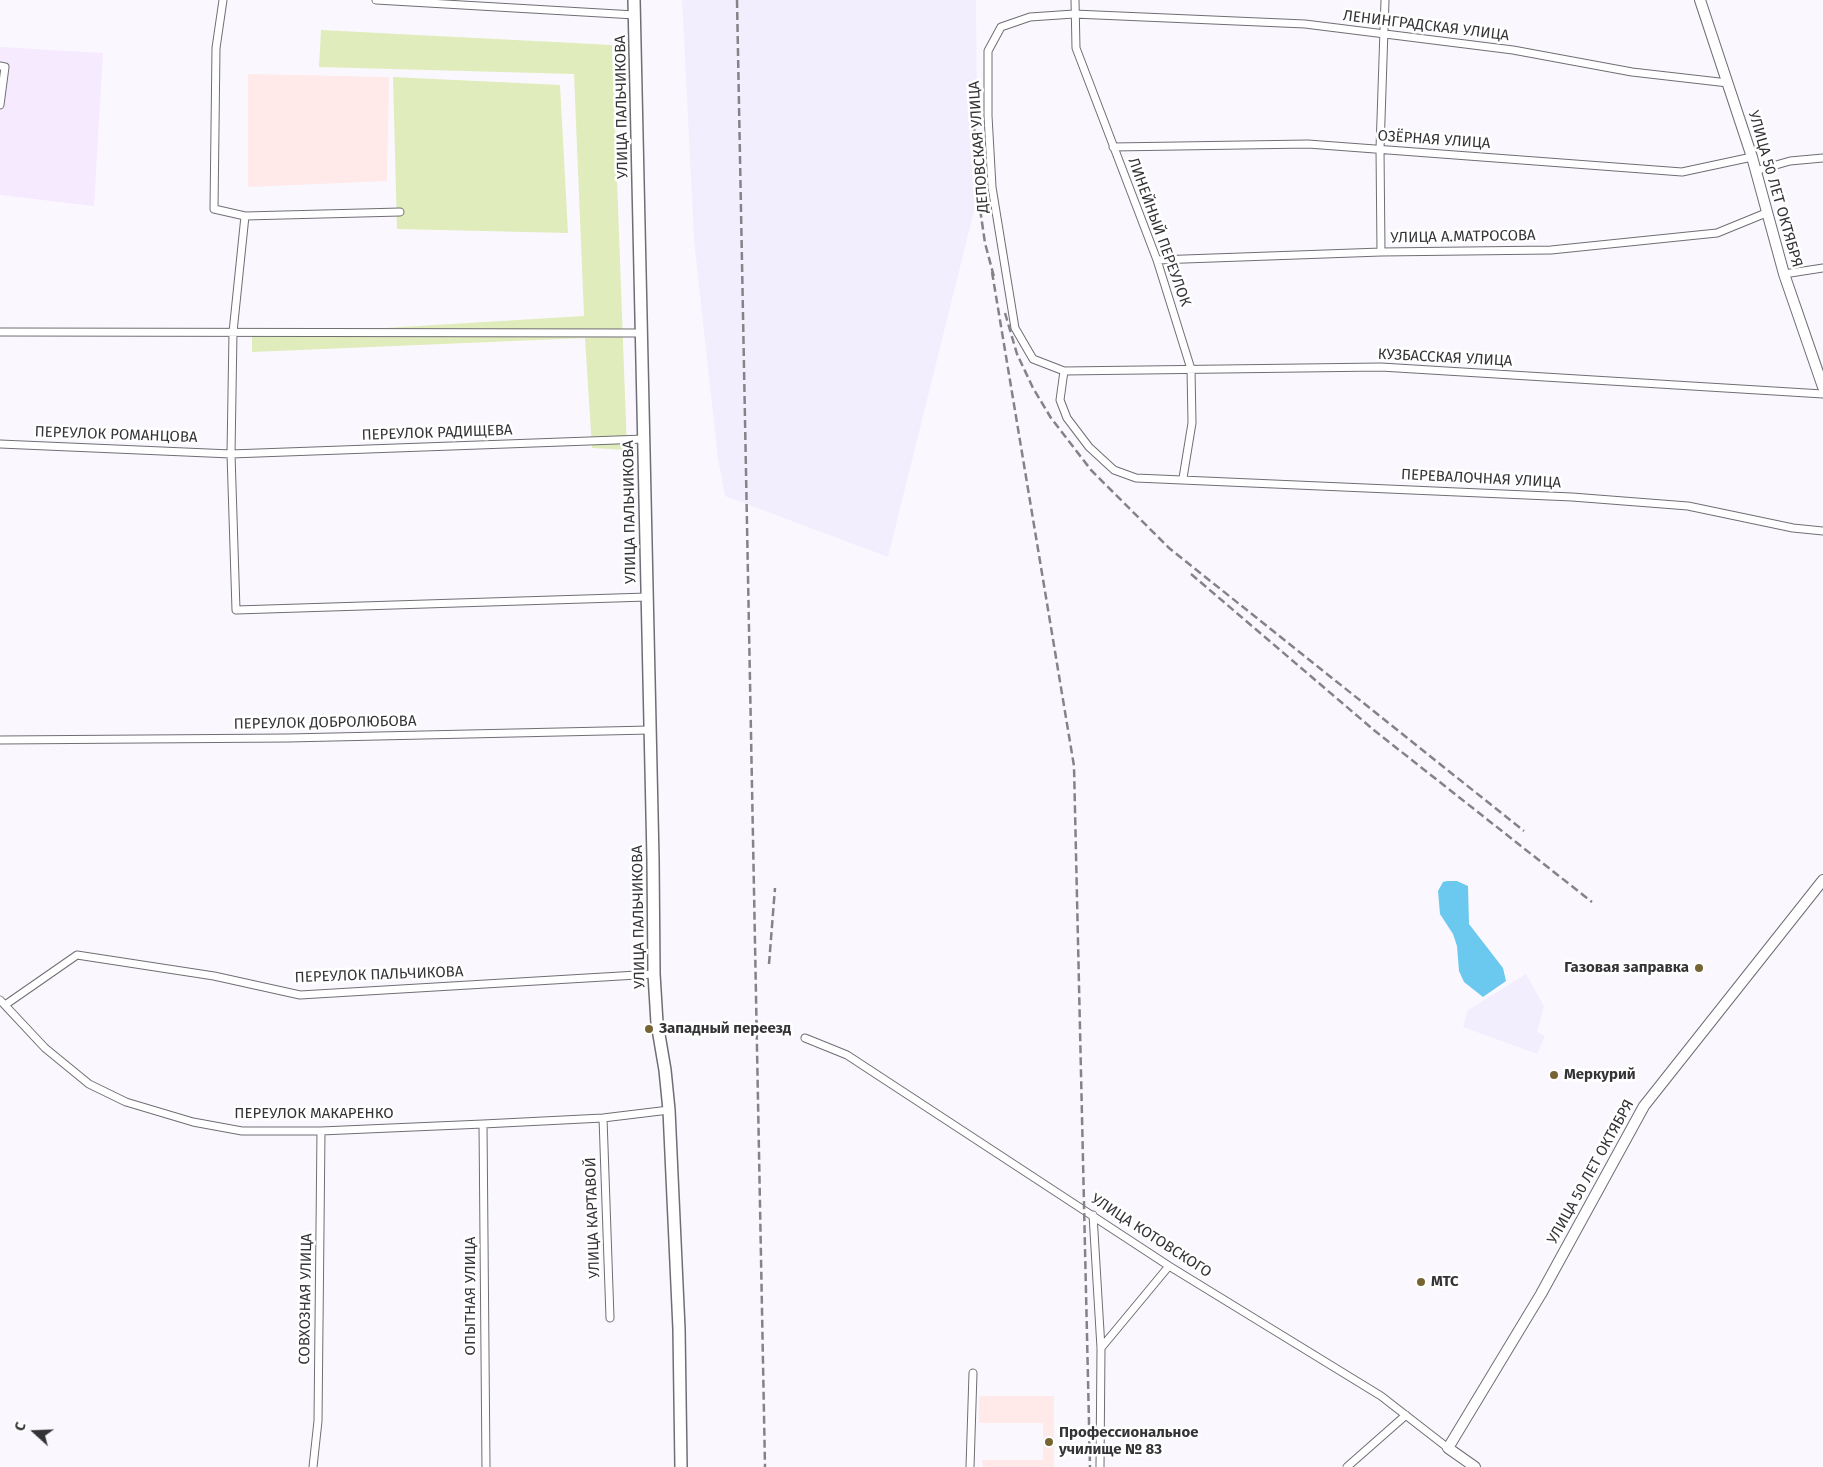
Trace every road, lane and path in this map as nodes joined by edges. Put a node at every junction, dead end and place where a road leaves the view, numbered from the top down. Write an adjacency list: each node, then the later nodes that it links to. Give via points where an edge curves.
1 (223, 0): 21 (street, via 216,48 214,209)
2 (376, 0): 8 (street)
3 (634, 0): 8 (main road, УЛИЦА ПАЛЬЧИКОВА)
4 (1075, 0): 7 (street, ЛИНЕЙНЫЙ ПЕРЕУЛОК)
5 (1385, 0): 10 (street)
6 (1700, 0): 12 (main road, УЛИЦА 50 ЛЕТ ОКТЯБРЯ)
7 (1074, 14): 9 (street, ЛЕНИНГРАДСКАЯ УЛИЦА, via 1030,17); 10 (street, ЛЕНИНГРАДСКАЯ УЛИЦА, via 1305,24); 14 (street, ЛИНЕЙНЫЙ ПЕРЕУЛОК, via 1076,48)
8 (634, 15): 28 (main road, УЛИЦА ПАЛЬЧИКОВА)
9 (1001, 27): 30 (street, ДЕПОВСКАЯ УЛИЦА, via 988,51 988,116 992,187 1015,328 1034,359)
10 (1383, 34): 12 (street, ЛЕНИНГРАДСКАЯ УЛИЦА, via 1514,50 1632,72); 15 (street)
11 (0, 66): 13 (street, via 5,67)
12 (1728, 83): 16 (main road, УЛИЦА 50 ЛЕТ ОКТЯБРЯ)
13 (0, 105)
14 (1113, 147): 15 (street, ОЗЁРНАЯ УЛИЦА, via 1308,144); 23 (street, ЛИНЕЙНЫЙ ПЕРЕУЛОК)
15 (1380, 149): 16 (street, ОЗЁРНАЯ УЛИЦА, via 1682,172); 22 (street)
16 (1752, 157): 18 (main road, УЛИЦА 50 ЛЕТ ОКТЯБРЯ)
17 (1823, 158): 18 (street, via 1790,161)
18 (1755, 171): 20 (main road, УЛИЦА 50 ЛЕТ ОКТЯБРЯ)
19 (400, 212): 21 (street)
20 (1766, 213): 22 (street, УЛИЦА А.МАТРОСОВА, via 1717,233 1551,250); 25 (main road, УЛИЦА 50 ЛЕТ ОКТЯБРЯ)
21 (245, 216): 27 (street)
22 (1381, 252): 23 (street, УЛИЦА А.МАТРОСОВА)
23 (1156, 260): 29 (street, ЛИНЕЙНЫЙ ПЕРЕУЛОК)
24 (1823, 268): 25 (street)
25 (1784, 274): 31 (main road, УЛИЦА 50 ЛЕТ ОКТЯБРЯ)
26 (0, 332): 27 (street)
27 (233, 332): 28 (street); 35 (street)
28 (642, 333): 33 (main road, УЛИЦА ПАЛЬЧИКОВА)
29 (1191, 369): 30 (street, КУЗБАССКАЯ УЛИЦА); 32 (street, КУЗБАССКАЯ УЛИЦА, via 1381,367); 36 (street, ЛИНЕЙНЫЙ ПЕРЕУЛОК, via 1192,423)
30 (1064, 371): 36 (street, ПЕРЕВАЛОЧНАЯ УЛИЦА, via 1060,400 1067,418 1089,447 1114,470 1136,478)
31 (1823, 387)
32 (1823, 394)
33 (644, 439): 35 (street, ПЕРЕУЛОК РАДИЩЕВА); 38 (main road, УЛИЦА ПАЛЬЧИКОВА)
34 (0, 444): 35 (street, ПЕРЕУЛОК РОМАНЦОВА)
35 (231, 454): 38 (street, via 236,610)
36 (1183, 478): 37 (street, ПЕРЕВАЛОЧНАЯ УЛИЦА, via 1572,497 1688,506 1793,528)
37 (1823, 531)
38 (647, 597): 39 (main road, УЛИЦА ПАЛЬЧИКОВА)
39 (650, 730): 40 (street, ПЕРЕУЛОК ДОБРОЛЮБОВА); 42 (main road, УЛИЦА ПАЛЬЧИКОВА)
40 (0, 740)
41 (1823, 880): 55 (main road, УЛИЦА 50 ЛЕТ ОКТЯБРЯ, via 1644,1106 1541,1294)
42 (654, 974): 43 (street, ПЕРЕУЛОК ПАЛЬЧИКОВА, via 300,995 214,976 77,954); 45 (main road, УЛИЦА ПАЛЬЧИКОВА)
43 (2, 1003): 48 (street, ПЕРЕУЛОК МАКАРЕНКО, via 45,1048 82,1078 126,1102 193,1122 242,1131)
44 (805, 1038): 49 (street, УЛИЦА КОТОВСКОГО, via 847,1055)
45 (669, 1110): 46 (street, ПЕРЕУЛОК МАКАРЕНКО); 58 (main road, УЛИЦА ПАЛЬЧИКОВА, via 679,1329)
46 (603, 1118): 47 (street, ПЕРЕУЛОК МАКАРЕНКО); 51 (street, УЛИЦА КАРТАВОЙ)
47 (484, 1124): 48 (street, ПЕРЕУЛОК МАКАРЕНКО); 57 (street, ОПЫТНАЯ УЛИЦА)
48 (322, 1131): 56 (street, СОВХОЗНАЯ УЛИЦА, via 318,1420)
49 (1093, 1215): 50 (street, УЛИЦА КОТОВСКОГО); 52 (street)
50 (1169, 1266): 52 (street); 54 (street, УЛИЦА КОТОВСКОГО, via 1381,1396)
51 (610, 1318)
52 (1101, 1348): 60 (street)
53 (974, 1373): 59 (street)
54 (1406, 1415): 55 (street, УЛИЦА КОТОВСКОГО); 61 (street)
55 (1448, 1448): 62 (main road, УЛИЦА КОТОВСКОГО)
56 (313, 1467)
57 (486, 1467)
58 (681, 1467)
59 (970, 1467)
60 (1100, 1467)
61 (1347, 1467)
62 (1475, 1467)

